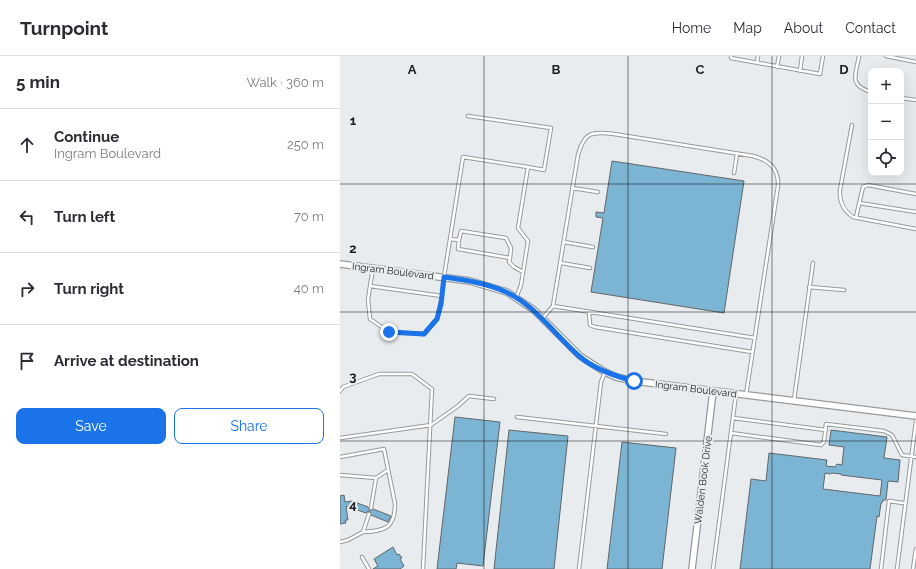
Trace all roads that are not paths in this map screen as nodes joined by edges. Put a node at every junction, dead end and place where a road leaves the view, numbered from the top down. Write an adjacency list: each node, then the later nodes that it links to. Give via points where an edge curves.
1 (731, 56): 10 (lane)
2 (758, 56): 10 (lane)
3 (779, 56): 11 (lane)
4 (802, 56): 12 (lane)
5 (823, 56): 12 (lane, via 820,74)
6 (859, 56): 13 (lane, via 856,85)
7 (886, 56): 8 (lane)
8 (902, 58): 9 (lane)
9 (916, 62)
10 (757, 63): 11 (lane)
11 (777, 67): 12 (lane)
12 (800, 71)
13 (868, 91)
14 (904, 98): 15 (lane)
15 (916, 100)
16 (468, 116): 19 (lane, via 551,128 544,170)
17 (852, 125): 26 (lane, via 840,198 842,206)
18 (738, 154): 20 (lane); 21 (lane, via 595,133 587,136 580,147); 48 (lane, via 766,161 775,170 778,182)
19 (528, 167): 28 (lane, via 463,158); 38 (lane, via 518,228 528,241)
20 (734, 173)
21 (572, 188): 22 (lane); 30 (lane)
22 (598, 192)
23 (916, 194): 24 (lane, via 868,184 863,187)
24 (859, 203): 25 (lane); 26 (lane)
25 (916, 212)
26 (856, 217): 27 (lane)
27 (916, 229)
28 (450, 239): 29 (lane); 39 (lane)
29 (459, 240): 32 (lane, via 458,249); 32 (lane, via 461,231 506,238 511,248)
30 (564, 242): 31 (lane); 33 (lane)
31 (593, 247)
32 (510, 258): 38 (lane, via 509,262)
33 (561, 263): 37 (lane); 45 (lane)
34 (813, 263): 41 (lane)
35 (340, 264): 36 (street, Ingram Boulevard)
36 (373, 268): 39 (street, Ingram Boulevard); 40 (lane)
37 (590, 268)
38 (523, 272): 44 (lane)
39 (444, 277): 43 (lane); 44 (street, Ingram Boulevard, via 492,287 507,292)
40 (370, 286): 43 (lane); 43 (lane, via 370,319 389,332 424,334 437,319)
41 (809, 287): 42 (lane); 56 (lane)
42 (844, 290)
43 (442, 296)
44 (516, 299): 47 (street, Ingram Boulevard, via 534,310)
45 (553, 306): 46 (lane); 47 (lane)
46 (589, 312): 48 (lane); 49 (lane, via 590,325 595,327)
47 (542, 320): 50 (street, Ingram Boulevard, via 580,356)
48 (755, 338): 49 (lane)
49 (752, 352): 54 (lane)
50 (605, 372): 52 (street, Ingram Boulevard, via 634,381); 62 (lane, via 601,382)
51 (340, 391): 61 (lane, via 343,387 378,374 412,374 432,389)
52 (713, 391): 53 (street, Ingram Boulevard); 83 (street, Walden Book Drive)
53 (736, 394): 54 (street, Ingram Boulevard); 59 (lane)
54 (746, 395): 56 (street, Ingram Boulevard)
55 (494, 399): 61 (lane, via 469,396)
56 (794, 401): 57 (street, Ingram Boulevard)
57 (916, 416)
58 (518, 417): 62 (lane)
59 (733, 418): 63 (lane); 65 (lane)
60 (916, 421): 68 (lane)
61 (431, 424): 66 (lane); 81 (lane)
62 (596, 426): 64 (lane); 82 (lane)
63 (826, 430): 65 (lane, via 821,445); 68 (lane, via 826,424 887,432 893,436 902,455)
64 (666, 434)
65 (731, 434): 84 (lane)
66 (340, 438)
67 (340, 457): 70 (lane, via 384,449)
68 (911, 457): 69 (lane); 86 (lane)
69 (916, 458)
70 (388, 470): 72 (lane); 76 (lane, via 395,504 392,523 386,529 377,532)
71 (340, 475): 72 (lane)
72 (376, 478): 74 (lane)
73 (903, 503): 85 (lane, via 890,501)
74 (371, 508)
75 (369, 514): 76 (lane)
76 (363, 532): 77 (lane)
77 (340, 542)
78 (916, 549): 87 (lane)
79 (362, 557): 80 (lane)
80 (369, 569)
81 (424, 569)
82 (580, 569)
83 (692, 569)
84 (713, 569)
85 (881, 569)
86 (897, 569)
87 (913, 569)

